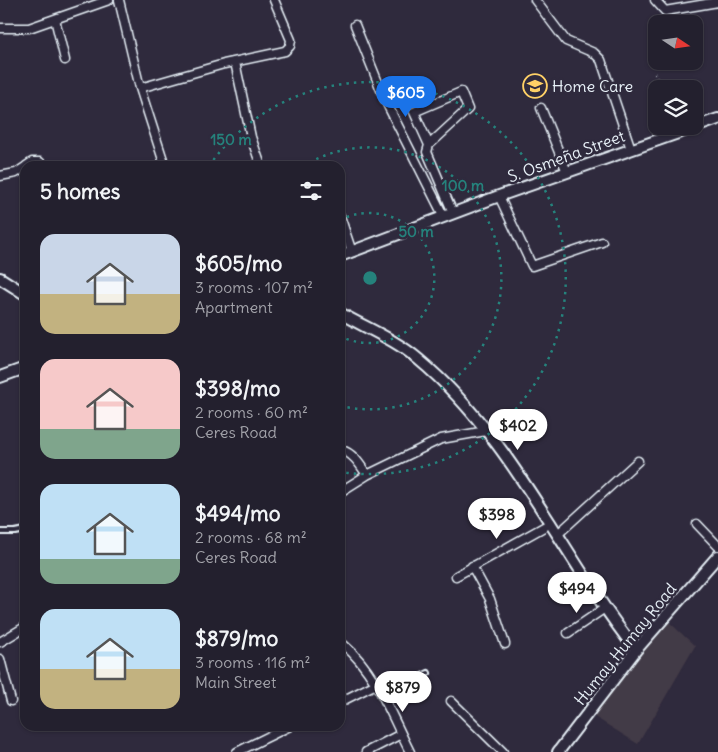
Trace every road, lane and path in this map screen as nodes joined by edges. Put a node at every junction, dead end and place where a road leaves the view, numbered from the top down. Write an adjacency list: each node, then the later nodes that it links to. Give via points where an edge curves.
1 (109, 0): 7 (street)
2 (119, 0): 14 (street)
3 (274, 0): 11 (street, via 291,40 290,46 285,51)
4 (535, 0): 18 (street, via 566,41 594,53 601,60)
5 (655, 0): 6 (street, via 665,11)
6 (718, 2)
7 (55, 19): 9 (street, via 29,28); 10 (street)
8 (355, 24): 25 (street, via 385,100)
9 (0, 28)
10 (65, 60)
11 (235, 62): 14 (street); 20 (street)
12 (655, 74): 13 (path)
13 (657, 80)
14 (140, 88): 19 (street)
15 (541, 108): 22 (street)
16 (718, 119): 18 (street, S. Osmeña Street)
17 (429, 145): 17 (street, via 468,109 461,92 414,112); 25 (street, via 427,152)
18 (631, 149): 22 (street, S. Osmeña Street)
19 (163, 161)
20 (259, 161)
21 (20, 171): 23 (street)
22 (567, 172): 24 (street, S. Osmeña Street)
23 (0, 176)
24 (499, 196): 25 (street, S. Osmeña Street); 27 (street, via 532,266)
25 (448, 215): 28 (street, S. Osmeña Street)
26 (345, 231): 28 (street)
27 (602, 242)
28 (352, 252): 29 (street, S. Osmeña Street)
29 (345, 254)
30 (0, 278): 31 (street)
31 (20, 291)
32 (345, 315): 35 (street, via 417,358 452,391)
33 (20, 370): 34 (street)
34 (0, 377)
35 (486, 431): 38 (street, via 441,439); 40 (street, via 514,466)
36 (345, 451): 38 (street, via 354,456)
37 (638, 461): 44 (street)
38 (367, 475): 39 (street)
39 (345, 489)
40 (550, 523): 44 (street); 47 (street)
41 (697, 524): 45 (street)
42 (20, 531): 43 (lane)
43 (0, 532)
44 (558, 534): 49 (street)
45 (718, 546)
46 (718, 556): 55 (street, Humay Humay Road)
47 (472, 566): 48 (street); 53 (street, via 490,599)
48 (456, 576)
49 (605, 608): 51 (street); 55 (street)
50 (20, 630): 52 (street)
51 (568, 633)
52 (0, 642)
53 (504, 644)
54 (345, 646): 58 (street, via 357,655)
55 (636, 650): 69 (street, Humay Humay Road)
56 (0, 659): 61 (street)
57 (428, 673): 59 (lane)
58 (376, 684): 59 (street); 60 (street)
59 (382, 696): 64 (street)
60 (345, 700)
61 (10, 701)
62 (452, 701): 68 (street)
63 (280, 731): 65 (street)
64 (401, 734): 66 (street); 67 (street)
65 (238, 752)
66 (366, 752)
67 (410, 752)
68 (503, 752)
69 (558, 752)

